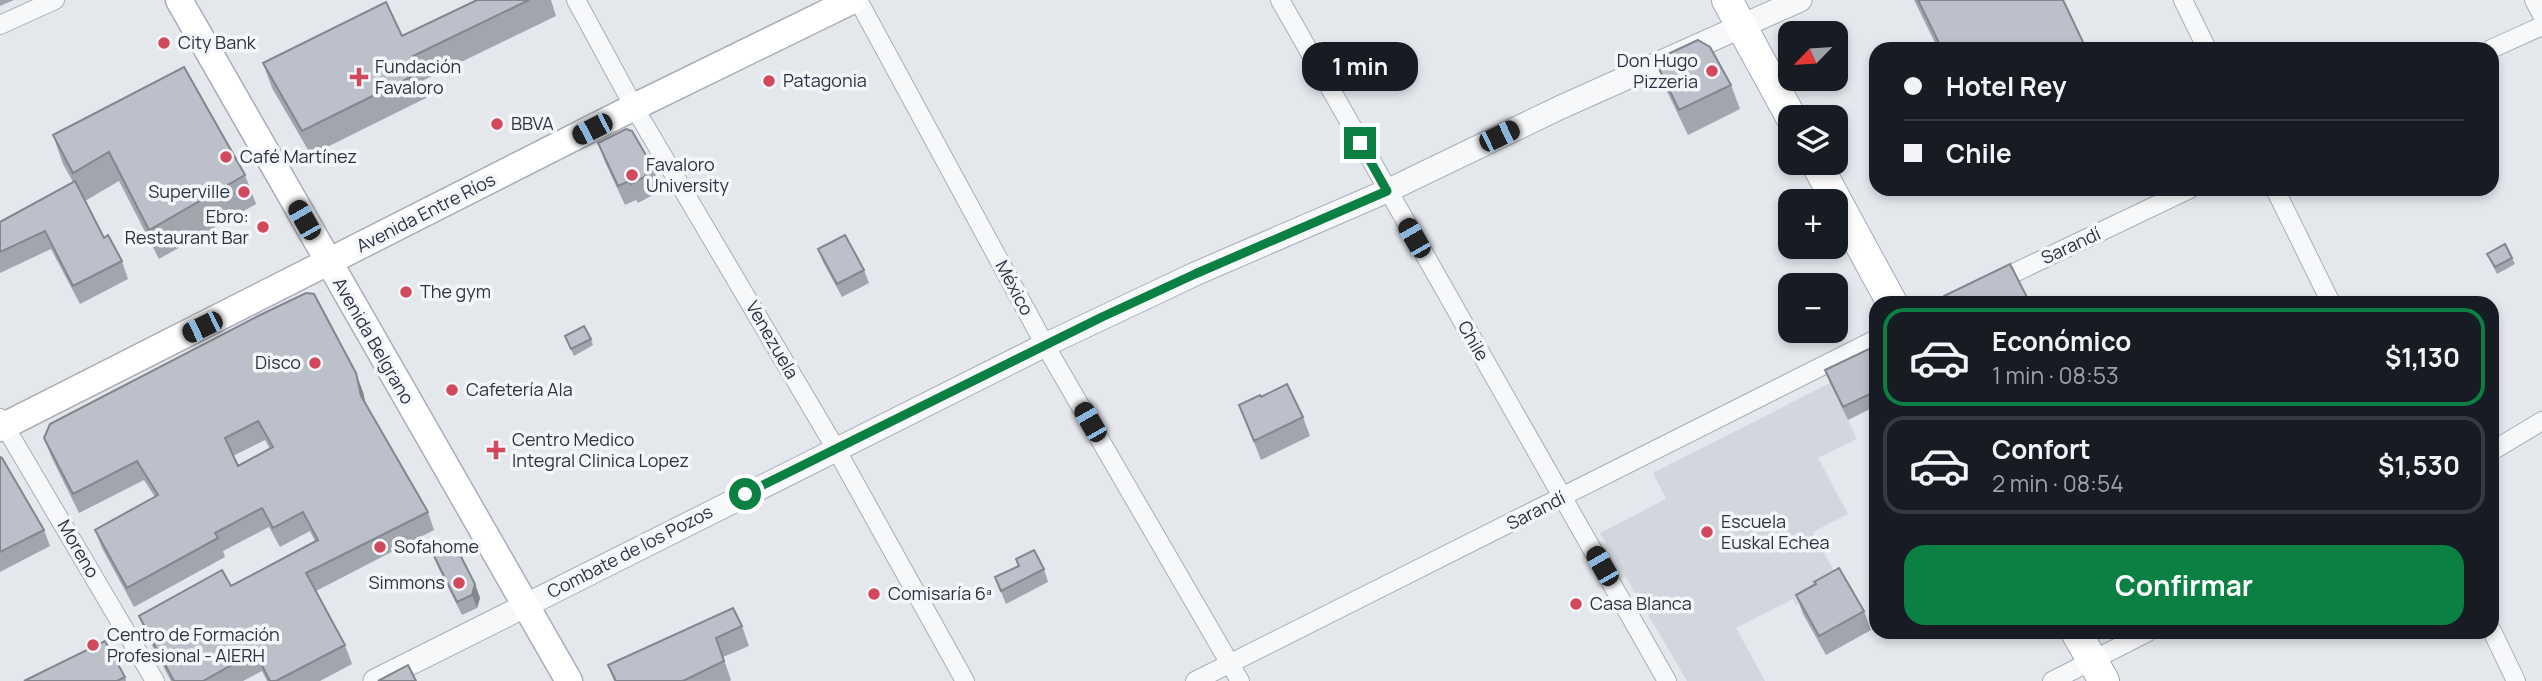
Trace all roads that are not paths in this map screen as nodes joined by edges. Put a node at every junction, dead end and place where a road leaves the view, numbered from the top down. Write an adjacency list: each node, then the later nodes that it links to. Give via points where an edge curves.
1 (55, 0): 11 (street)
2 (179, 0): 22 (main road, Avenida Belgrano)
3 (576, 0): 17 (street, Venezuela)
4 (855, 0): 17 (main road, Avenida Entre Ríos); 27 (street, México)
5 (1280, 0): 19 (street, Chile)
6 (1727, 0): 12 (main road)
7 (1800, 0): 12 (street, Combate de los Pozos)
8 (2183, 0): 14 (street)
9 (2534, 0): 10 (street)
10 (2542, 15)
11 (0, 25)
12 (1741, 26): 16 (main road); 19 (street, Combate de los Pozos)
13 (2542, 26): 15 (street)
14 (2204, 42)
15 (2499, 45)
16 (1784, 105)
17 (634, 107): 22 (main road, Avenida Entre Ríos); 31 (street, Venezuela)
18 (1823, 175): 23 (main road)
19 (1387, 191): 27 (street, Combate de los Pozos); 32 (street, Chile)
20 (2175, 196): 24 (street, Sarandí)
21 (2277, 196): 25 (street)
22 (329, 262): 29 (main road, Avenida Entre Ríos); 33 (main road, Avenida Belgrano)
23 (1888, 296)
24 (1966, 296)
25 (2327, 296)
26 (1869, 343): 32 (street, Sarandí)
27 (1045, 345): 31 (street, Combate de los Pozos); 37 (street, México)
28 (2542, 421): 30 (street)
29 (2, 424): 39 (street, Moreno)
30 (2499, 447)
31 (836, 449): 33 (street, Combate de los Pozos); 42 (street, Venezuela)
32 (1563, 497): 37 (street, Sarandí); 45 (street, Chile)
33 (525, 604): 40 (street, Combate de los Pozos); 41 (main road, Avenida Belgrano)
34 (2080, 639): 38 (main road)
35 (2139, 639): 38 (street)
36 (2496, 639): 47 (street)
37 (1231, 664): 43 (street, Sarandí); 44 (street, México)
38 (2098, 670): 46 (street)
39 (155, 681)
40 (375, 681)
41 (569, 681)
42 (965, 681)
43 (1195, 681)
44 (1240, 681)
45 (1667, 681)
46 (2052, 681)
47 (2516, 681)

